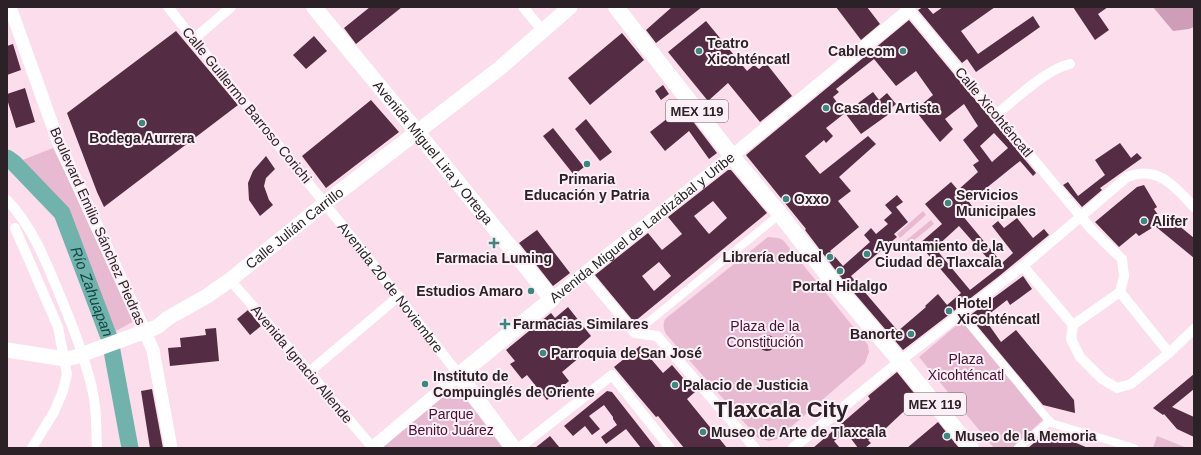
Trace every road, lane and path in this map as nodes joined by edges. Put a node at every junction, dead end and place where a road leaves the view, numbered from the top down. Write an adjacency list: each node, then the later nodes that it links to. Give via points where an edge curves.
1 (10, 7): 40 (street, Boulevard Emilio Sánchez Piedras, via 58,141 153,350)
2 (168, 7): 10 (street, Calle Guillermo Barroso Corichi)
3 (232, 7): 10 (street)
4 (314, 7): 13 (main road, Avenida Miguel Lira y Ortega)
5 (523, 7): 9 (street)
6 (570, 7): 9 (main road, Calle Julián Carrillo)
7 (616, 7): 14 (main road, MEX 119)
8 (910, 8): 12 (street, Calle Xicohténcatl); 14 (street, Avenida Miguel de Lardizábal y Uribe)
9 (542, 30): 13 (main road, Calle Julián Carrillo, via 500,68)
10 (194, 39): 16 (street, Calle Guillermo Barroso Corichi)
11 (1070, 64): 12 (street, via 1048,74)
12 (997, 114): 19 (street, Calle Xicohténcatl)
13 (417, 132): 16 (main road, Calle Julián Carrillo); 26 (main road, Avenida Miguel Lira y Ortega)
14 (732, 156): 18 (main road, MEX 119); 22 (street, Avenida Miguel de Lardizábal y Uribe)
15 (7, 200): 39 (street, via 35,238 77,336 93,394)
16 (325, 203): 23 (main road, Calle Julián Carrillo); 25 (street, Avenida 20 de Noviembre)
17 (1194, 207): 19 (street, via 1158,175 1137,173 1127,177)
18 (780, 214): 30 (street); 34 (main road, MEX 119, via 841,292)
19 (1081, 217): 21 (street); 24 (street, Calle Xicohténcatl, via 1122,259 1124,276)
20 (15, 228): 33 (street)
21 (1023, 266): 27 (street); 28 (street)
22 (585, 273): 26 (street, Avenida Miguel de Lardizábal y Uribe); 30 (street)
23 (230, 280): 33 (main road, Calle Julián Carrillo, via 207,296 159,322); 35 (street, Avenida Ignacio Allende)
24 (1120, 292): 28 (street); 32 (street)
25 (398, 296): 35 (street); 36 (street, Avenida 20 de Noviembre)
26 (552, 299): 36 (main road, Avenida Miguel de Lardizábal y Uribe)
27 (961, 314): 34 (street); 37 (street)
28 (1073, 325): 32 (street, via 1071,339 1080,358 1102,379 1117,388 1131,384)
29 (1194, 329): 32 (street)
30 (635, 333): 45 (street, via 657,336)
31 (7, 350): 33 (main road, via 47,356)
32 (1169, 352)
33 (69, 354): 38 (street, via 63,391 54,412)
34 (900, 360): 46 (street); 47 (main road, MEX 119)
35 (308, 373): 41 (street, Avenida Ignacio Allende)
36 (459, 375): 41 (street, Avenida Miguel de Lardizábal y Uribe); 42 (main road, Avenida 20 de Noviembre)
37 (1050, 421): 48 (street); 49 (street)
38 (32, 448)
39 (98, 448)
40 (171, 448)
41 (372, 448)
42 (514, 448)
43 (519, 448): 44 (street, via 612,374)
44 (670, 448)
45 (755, 448)
46 (793, 448)
47 (971, 448)
48 (1018, 448)
49 (1134, 448)

